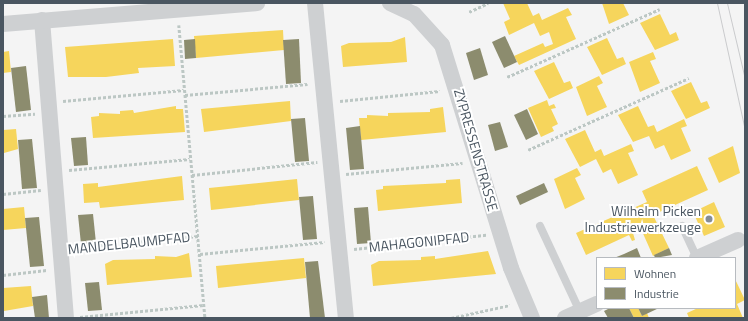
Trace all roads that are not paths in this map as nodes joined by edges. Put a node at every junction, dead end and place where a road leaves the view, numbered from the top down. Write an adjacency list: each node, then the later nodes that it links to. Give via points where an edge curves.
1 (257, 3): 4 (street)
2 (315, 3): 14 (street)
3 (396, 4): 15 (street, ZYPRESSENSTRASSE, via 433,33 458,90 500,234)
4 (42, 20): 5 (street); 13 (street, MANDELBAUMPFAD, via 60,249)
5 (3, 24)
6 (540, 226): 12 (lane)
7 (682, 226): 9 (lane)
8 (738, 240): 10 (street)
9 (697, 257)
10 (699, 257)
11 (596, 305): 12 (street)
12 (576, 316)
13 (71, 318)
14 (346, 318)
15 (532, 318)

